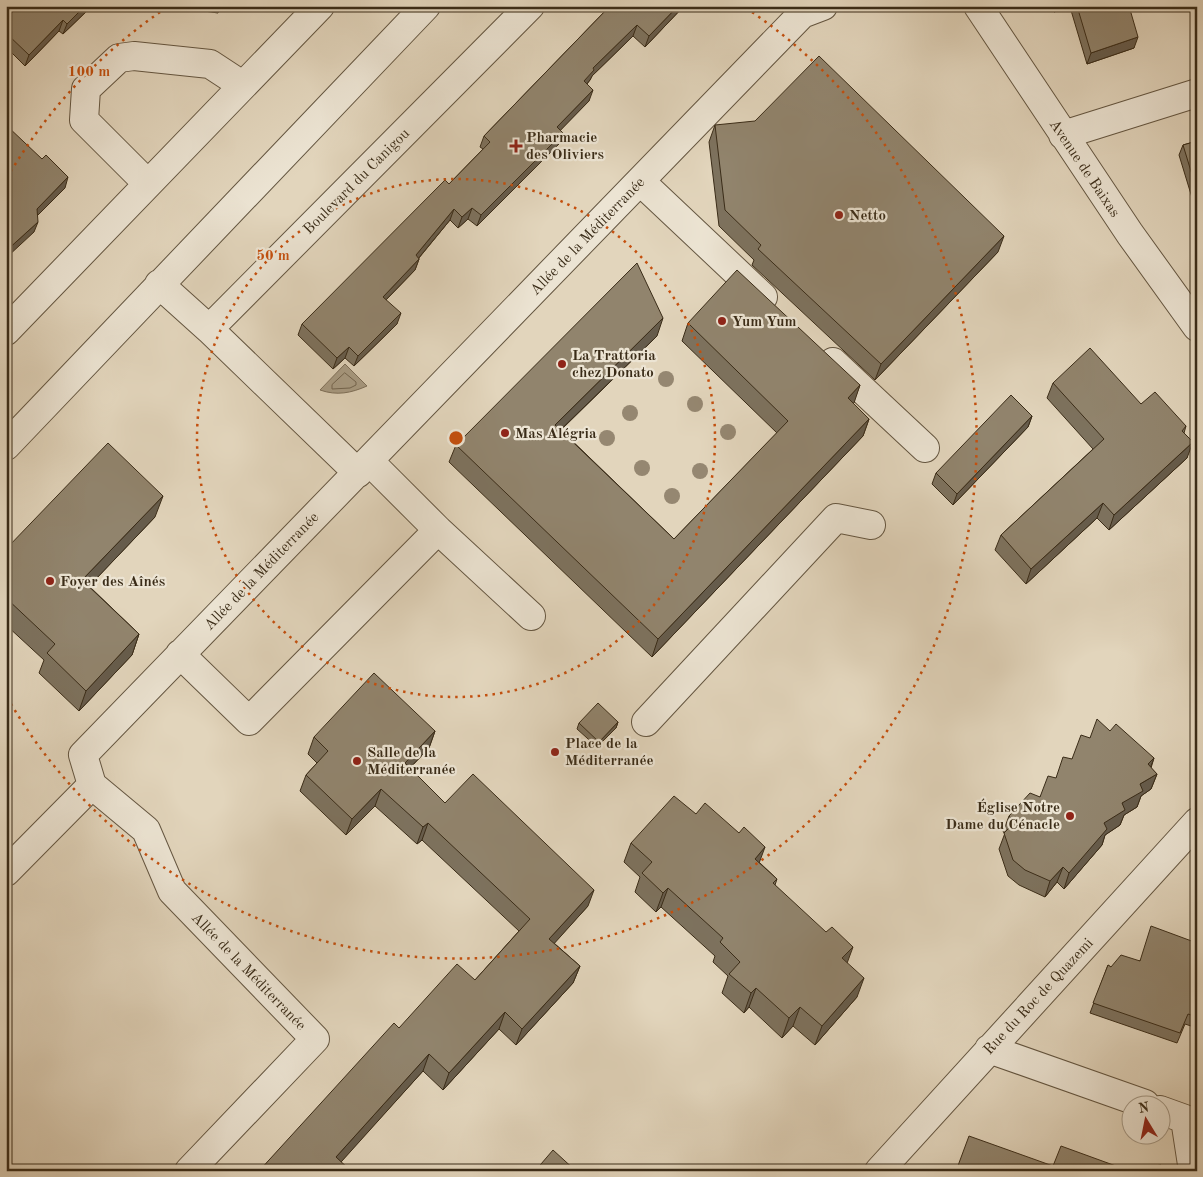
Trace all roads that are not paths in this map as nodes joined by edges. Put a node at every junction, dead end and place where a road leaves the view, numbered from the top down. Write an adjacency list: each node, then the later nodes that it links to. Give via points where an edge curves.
1 (320, 6): 6 (street)
2 (426, 6): 11 (street)
3 (530, 6): 14 (street, Boulevard du Canigou)
4 (823, 6): 9 (street, Allée de la Méditerranée, via 802,14)
5 (978, 6): 8 (street, Avenue de Baixas)
6 (242, 85): 10 (street); 10 (street, via 210,64 134,56 120,58 86,89 84,120)
7 (1197, 93): 8 (street)
8 (1063, 135): 13 (street, Avenue de Baixas)
9 (640, 181): 12 (street); 19 (street, Allée de la Méditerranée)
10 (148, 184): 15 (street)
11 (159, 284): 14 (street); 17 (street)
12 (782, 315)
13 (1197, 327)
14 (209, 329): 19 (street)
15 (6, 331)
16 (818, 348): 18 (street)
17 (6, 446)
18 (925, 448)
19 (363, 467): 21 (street); 23 (street, Allée de la Méditerranée)
20 (871, 525): 24 (street, via 836,518)
21 (438, 530): 22 (street); 23 (street, via 249,721)
22 (531, 616)
23 (180, 654): 25 (street, Allée de la Méditerranée, via 83,755)
24 (646, 722)
25 (92, 785): 27 (street); 31 (street, Allée de la Méditerranée, via 146,830 172,891 315,1039)
26 (1197, 822): 28 (street, Rue du Roc de Quazemi)
27 (6, 872)
28 (989, 1049): 29 (street); 32 (street, Rue du Roc de Quazemi)
29 (1120, 1095)
30 (1170, 1114): 33 (street, via 1185,1119)
31 (189, 1171)
32 (879, 1171)
33 (1193, 1171)

